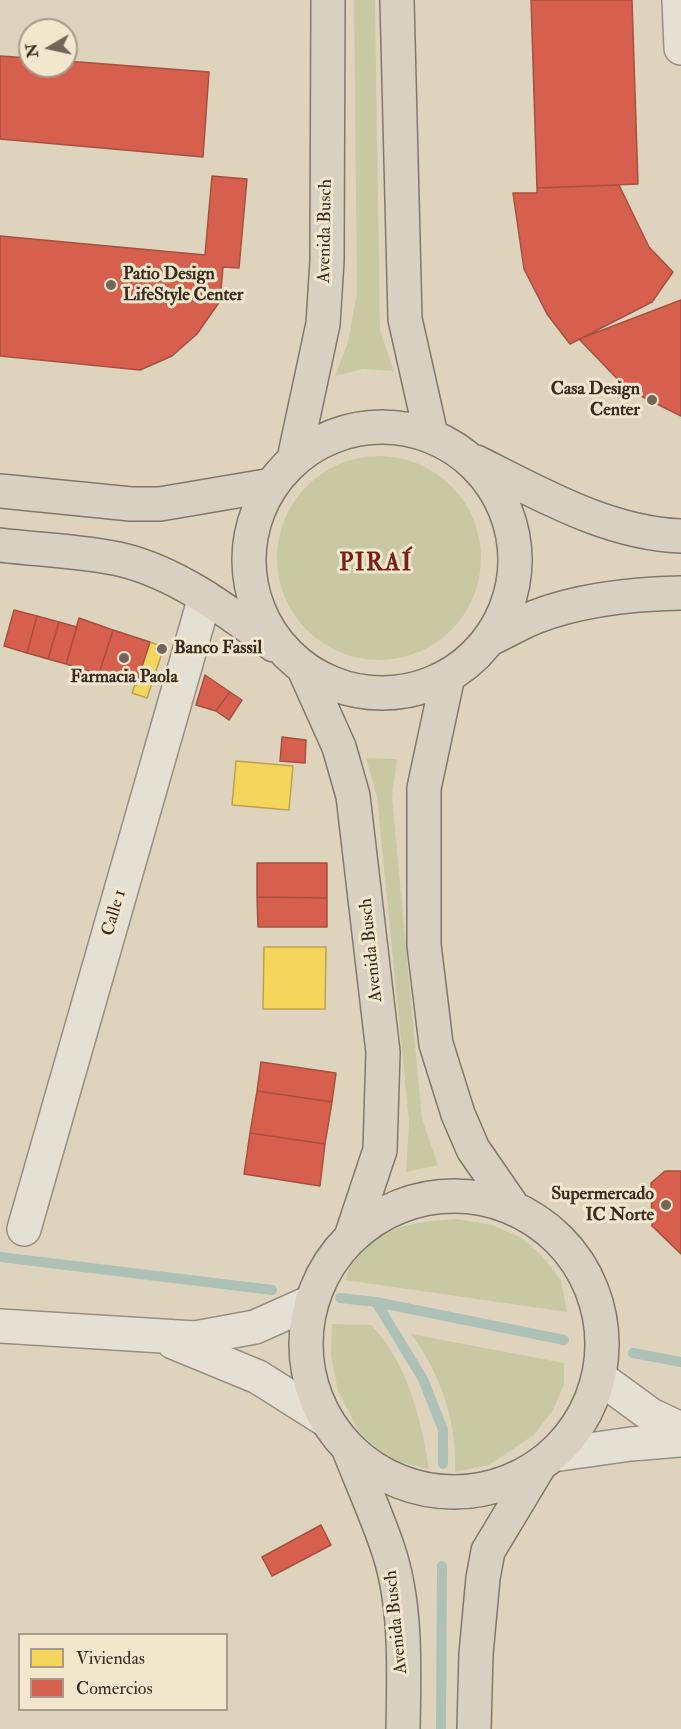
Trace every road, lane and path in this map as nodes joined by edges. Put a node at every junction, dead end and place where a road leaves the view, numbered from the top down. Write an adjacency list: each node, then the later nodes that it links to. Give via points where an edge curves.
1 (328, 0): 7 (main road, Avenida Busch, via 327,261 323,324)
2 (397, 0): 5 (main road, via 405,319)
3 (679, 0): 4 (street)
4 (681, 48)
5 (431, 435): 6 (main road); 7 (main road, via 395,427 359,428 324,439)
6 (466, 457): 10 (main road, via 610,523 664,536); 14 (main road, via 489,481 506,510 514,543 514,577 506,610)
7 (294, 459): 8 (main road, Avenida Busch)
8 (272, 484): 9 (main road, via 160,504); 15 (main road, Avenida Busch, via 252,529 252,588 264,622)
9 (0, 491)
10 (681, 536)
11 (0, 545): 13 (main road, via 123,560)
12 (681, 593): 14 (main road, via 633,594 573,606 536,617)
13 (205, 597): 15 (main road); 18 (street, Calle 1)
14 (490, 639): 16 (main road, via 471,660)
15 (294, 660): 16 (main road, via 331,684 360,692 420,688); 19 (main road, Avenida Busch, via 339,747 353,796 383,1052 380,1150)
16 (448, 676): 17 (main road, via 424,788 425,956 436,1044 458,1114 473,1149)
17 (513, 1207): 19 (main road, via 471,1196 427,1198 386,1212); 23 (main road, via 544,1227 571,1253 585,1275 601,1326)
18 (24, 1229)
19 (351, 1237): 20 (main road, via 331,1259)
20 (311, 1302): 22 (street, via 255,1327 195,1338); 24 (main road, via 305,1343 310,1383)
21 (0, 1326): 22 (street)
22 (154, 1336): 24 (street, via 258,1377)
23 (599, 1377): 25 (street, via 651,1415); 28 (main road, via 576,1429)
24 (326, 1420): 27 (main road)
25 (681, 1429)
26 (681, 1440): 28 (street, via 631,1444)
27 (349, 1450): 28 (main road, via 391,1480 440,1494 491,1489); 29 (main road, Avenida Busch, via 389,1550 399,1603)
28 (545, 1462): 30 (main road, via 488,1551 476,1654)
29 (403, 1729)
30 (474, 1729)

